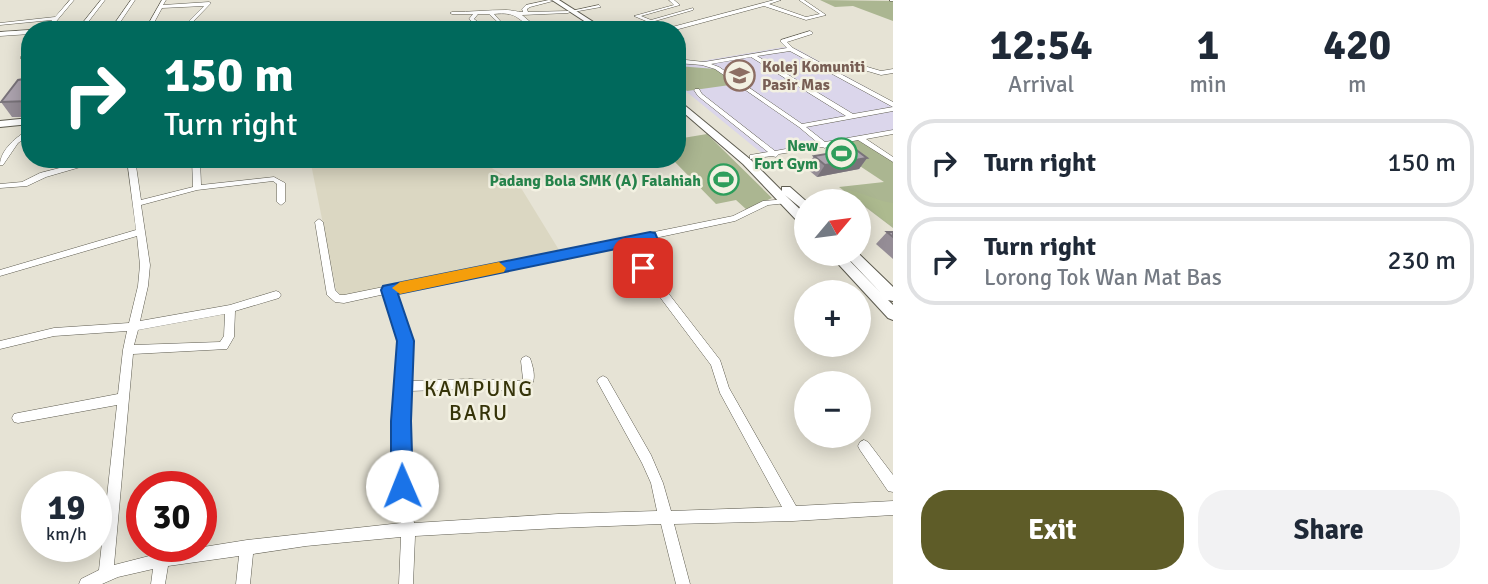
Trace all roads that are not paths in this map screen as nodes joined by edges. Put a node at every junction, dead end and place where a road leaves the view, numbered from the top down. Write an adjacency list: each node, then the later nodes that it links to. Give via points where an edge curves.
1 (72, 0): 20 (street)
2 (103, 0): 23 (street)
3 (132, 0): 24 (street)
4 (164, 0): 12 (street)
5 (552, 0): 14 (main road); 17 (street, via 528,6)
6 (671, 0): 32 (street, via 678,5 636,15)
7 (779, 0): 10 (street)
8 (802, 0): 10 (street, via 824,15 806,19)
9 (209, 2): 12 (street); 26 (street)
10 (764, 4): 36 (street)
11 (599, 6): 14 (street)
12 (160, 7): 25 (street)
13 (691, 9): 33 (street)
14 (570, 12): 17 (street); 30 (main road); 31 (main road)
15 (452, 13): 18 (street)
16 (490, 13): 18 (street); 19 (street); 28 (street)
17 (526, 13): 19 (street)
18 (476, 14): 27 (street)
19 (517, 14): 29 (street)
20 (56, 18): 21 (street); 22 (street)
21 (28, 21)
22 (54, 21)
23 (86, 21)
24 (119, 21)
25 (152, 21)
26 (191, 21)
27 (474, 21)
28 (498, 21)
29 (526, 21)
30 (583, 21)
31 (586, 21)
32 (647, 21)
33 (652, 21)
34 (19, 22): 35 (street); 40 (street)
35 (0, 24)
36 (686, 26)
37 (21, 33): 40 (street)
38 (810, 33): 41 (street, via 783,40)
39 (0, 34): 40 (street)
40 (8, 34)
41 (791, 49): 42 (street); 45 (street)
42 (752, 55): 44 (street); 53 (street)
43 (686, 62): 44 (street)
44 (703, 63): 56 (street)
45 (825, 68): 46 (street); 49 (street)
46 (893, 71)
47 (697, 90): 61 (street)
48 (893, 97): 49 (street)
49 (884, 100): 51 (street)
50 (686, 101): 62 (highway)
51 (893, 107): 53 (street)
52 (686, 110): 71 (highway)
53 (853, 117): 56 (street)
54 (0, 126): 55 (highway)
55 (21, 126)
56 (802, 126): 60 (street)
57 (893, 132): 59 (street)
58 (21, 136): 64 (street)
59 (861, 139): 60 (street); 63 (street)
60 (825, 146): 61 (street)
61 (776, 155): 62 (street)
62 (753, 158): 70 (highway)
63 (893, 160)
64 (0, 163)
65 (72, 168): 68 (street)
66 (132, 168): 73 (street)
67 (196, 168): 69 (street)
68 (0, 186)
69 (197, 188): 72 (street, via 278,179); 73 (street)
70 (794, 197)
71 (785, 201): 74 (highway); 77 (street, via 766,203 735,218)
72 (281, 202)
73 (137, 204): 76 (street)
74 (794, 210)
75 (319, 222): 81 (street, via 332,296 344,299)
76 (141, 232): 80 (street); 86 (street, via 145,265)
77 (650, 237): 81 (street); 97 (street, via 655,249 642,260 643,268 716,363 723,389)
78 (847, 266): 85 (highway)
79 (863, 266): 83 (highway)
80 (0, 273)
81 (388, 290): 91 (street, via 406,341)
82 (276, 295): 84 (street)
83 (892, 295)
84 (230, 309): 86 (street); 88 (street, via 229,337 223,346)
85 (893, 314)
86 (132, 327): 87 (street, via 54,332); 88 (street)
87 (0, 345)
88 (128, 350): 92 (street)
89 (526, 362): 91 (street, via 529,380 525,386)
90 (603, 381): 98 (street, via 647,459)
91 (404, 386): 99 (street, via 402,486)
92 (124, 398): 93 (street); 104 (street)
93 (18, 418)
94 (865, 448): 95 (street)
95 (893, 486)
96 (893, 508): 97 (street)
97 (793, 514): 98 (street)
98 (665, 518): 99 (street); 109 (street)
99 (408, 528): 100 (street); 108 (street)
100 (247, 547): 101 (street); 107 (street)
101 (217, 552)
102 (157, 562): 104 (street)
103 (162, 562): 106 (street)
104 (106, 572): 105 (street)
105 (86, 584)
106 (158, 584)
107 (243, 584)
108 (406, 584)
109 (683, 584)

